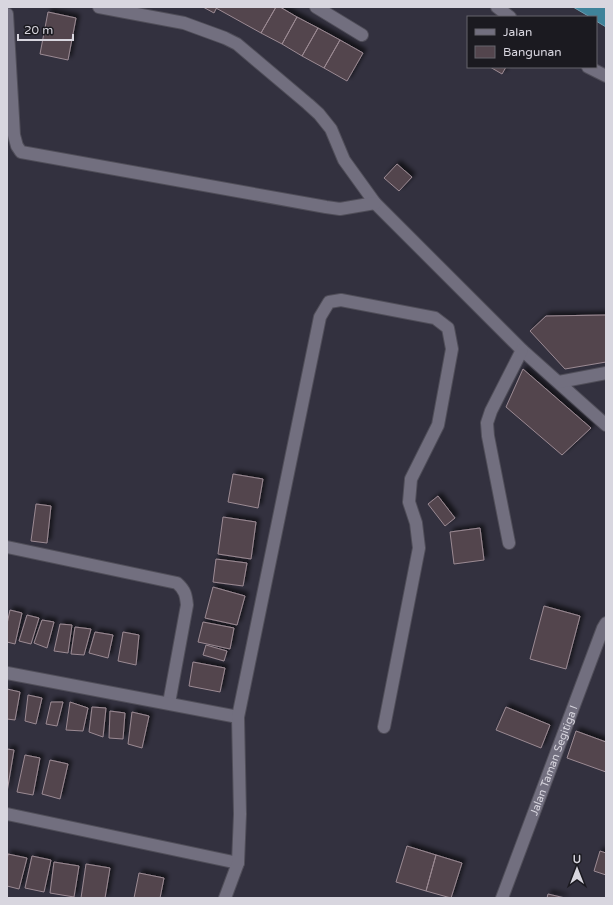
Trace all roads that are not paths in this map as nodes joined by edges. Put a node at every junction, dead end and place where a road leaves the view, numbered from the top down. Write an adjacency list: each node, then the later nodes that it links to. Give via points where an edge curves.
1 (99, 7): 9 (street, via 184,23 237,44 319,114 331,129 344,160)
2 (316, 7): 6 (street)
3 (496, 7): 5 (street)
4 (7, 14): 9 (street, via 14,135 21,152 326,207 340,209)
5 (509, 16)
6 (362, 35)
7 (590, 68): 8 (street)
8 (606, 76)
9 (376, 203): 10 (street)
10 (522, 350): 12 (street); 14 (street, via 487,423)
11 (606, 373): 12 (street)
12 (559, 382): 13 (street)
13 (606, 425)
14 (509, 544)
15 (7, 547): 18 (street, via 177,583 185,592 187,605)
16 (606, 623): 24 (street, Jalan Taman Segitiga I)
17 (7, 673): 18 (street)
18 (169, 703): 19 (street)
19 (238, 717): 20 (street, via 320,316 329,302 341,300 435,318 448,328 452,349 438,425 411,479 409,502 416,524 419,548); 22 (street)
20 (384, 726)
21 (7, 814): 22 (street)
22 (238, 863): 23 (street)
23 (225, 898)
24 (502, 898)

